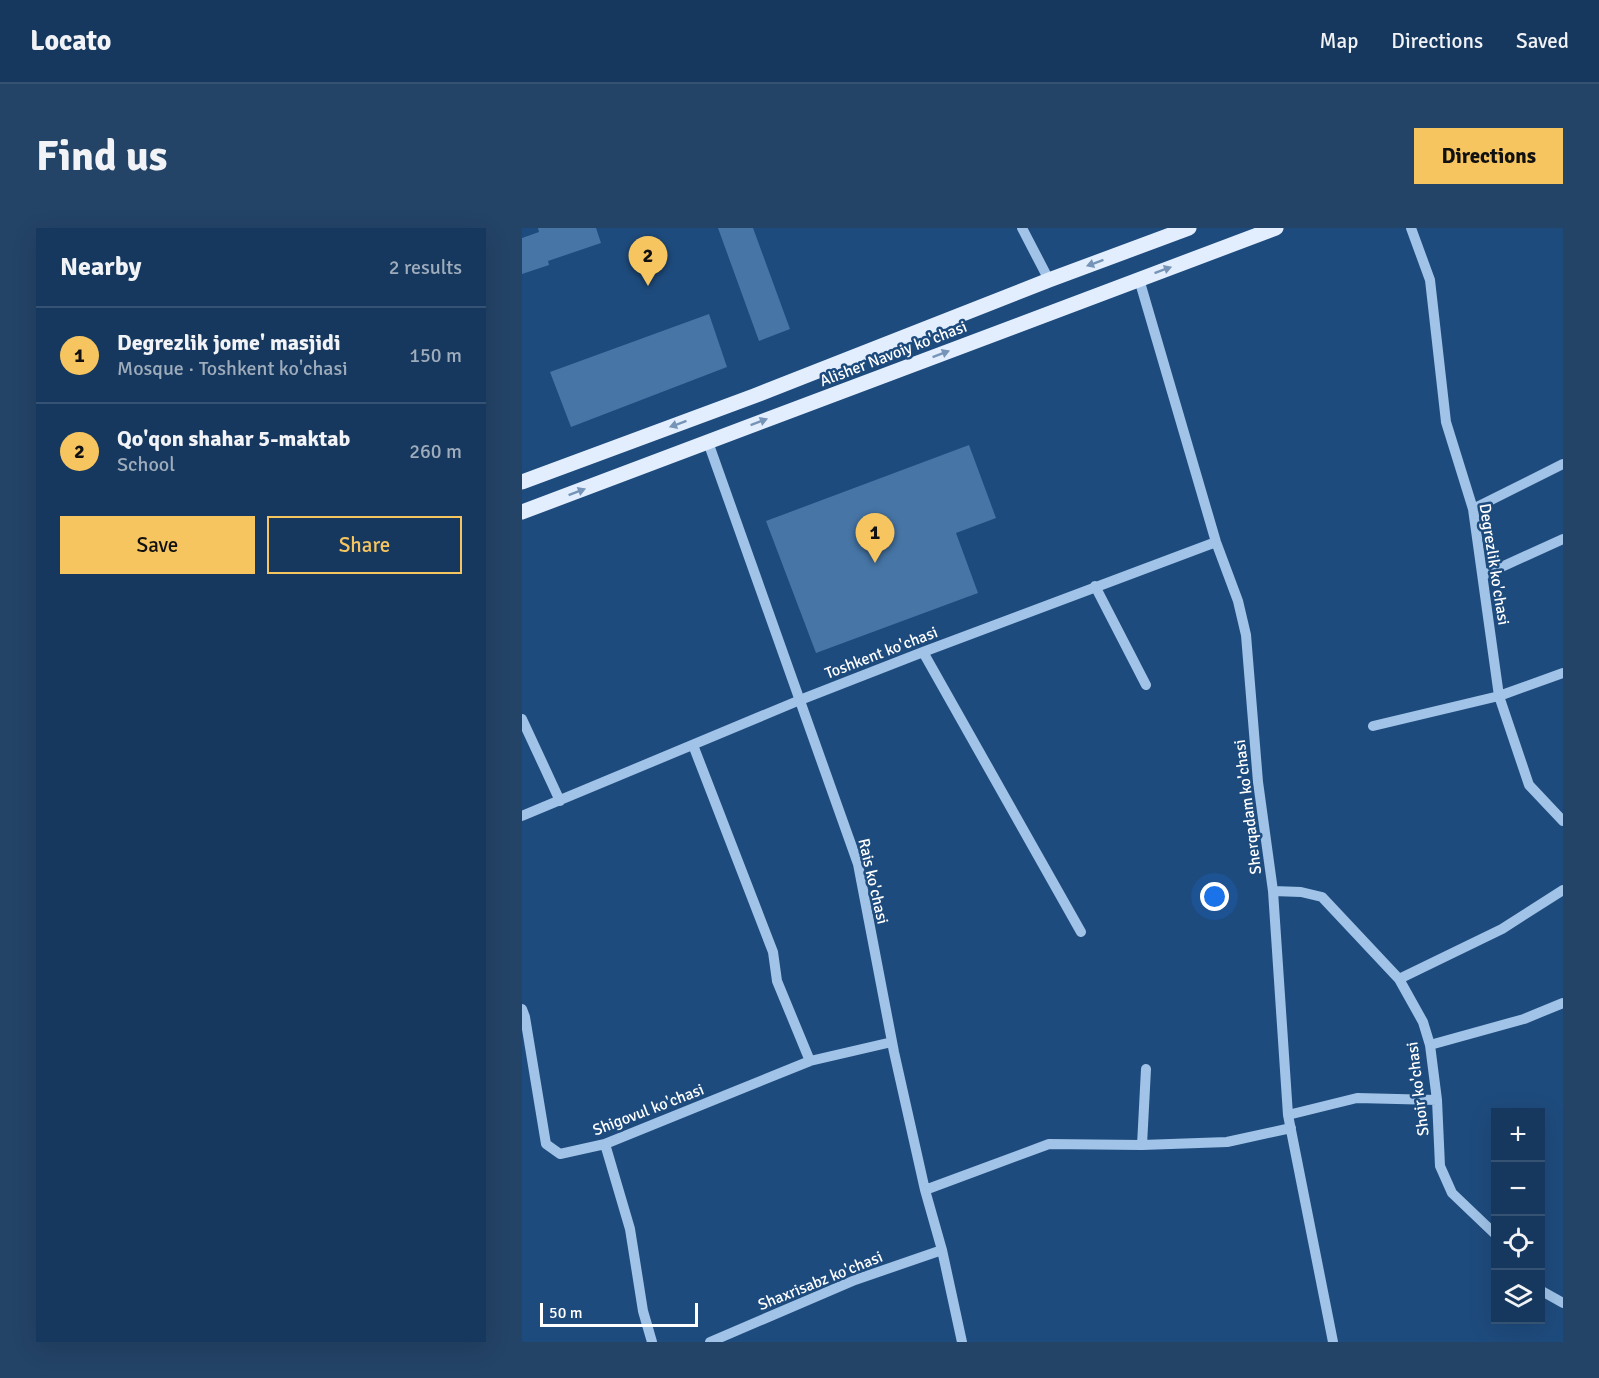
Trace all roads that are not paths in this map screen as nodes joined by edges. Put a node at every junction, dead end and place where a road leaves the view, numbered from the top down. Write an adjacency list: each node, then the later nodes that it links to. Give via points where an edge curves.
1 (1022, 228): 7 (street)
2 (1189, 228): 5 (main road, Alisher Navoiy ko'chasi)
3 (1276, 228): 6 (main road, Alisher Navoiy ko'chasi, one-way to 3)
4 (1411, 228): 11 (street, Degrezlik ko'chasi, via 1430,280 1446,422)
5 (1170, 231): 7 (main road, Alisher Navoiy ko'chasi, one-way to 7)
6 (1139, 279): 8 (main road, Alisher Navoiy ko'chasi, one-way to 6); 14 (street, Sherqadam ko'chasi)
7 (1049, 280): 10 (main road, Alisher Navoiy ko'chasi, one-way to 10)
8 (708, 441): 12 (main road, Alisher Navoiy ko'chasi, one-way to 8); 21 (street, Rais ko'chasi)
9 (1563, 464): 11 (street)
10 (522, 482)
11 (1473, 509): 15 (street, Degrezlik ko'chasi)
12 (522, 513)
13 (1563, 539): 15 (street)
14 (1216, 542): 16 (street, Toshkent ko'chasi); 29 (street, Sherqadam ko'chasi, via 1246,635 1258,782)
15 (1484, 575): 20 (street, Degrezlik ko'chasi)
16 (1095, 586): 17 (street, Toshkent ko'chasi); 19 (street)
17 (923, 652): 21 (street, Toshkent ko'chasi); 30 (street)
18 (1563, 673): 20 (street)
19 (1146, 685)
20 (1499, 696): 23 (street); 27 (street, Degrezlik ko'chasi, via 1530,785)
21 (800, 700): 24 (street, Toshkent ko'chasi); 34 (street, Rais ko'chasi, via 858,864)
22 (522, 719): 25 (street)
23 (1373, 726)
24 (693, 745): 25 (street, Toshkent ko'chasi); 36 (street, via 773,952 777,981)
25 (560, 801): 26 (street, Toshkent ko'chasi)
26 (522, 816)
27 (1563, 821)
28 (1563, 890): 31 (street, via 1502,930)
29 (1273, 891): 31 (street, Shoir ko'chasi, via 1322,897); 39 (street, Sherqadam ko'chasi)
30 (1081, 932)
31 (1399, 979): 35 (street, Shoir ko'chasi, via 1423,1022)
32 (1563, 1003): 35 (street, via 1524,1019)
33 (522, 1009): 41 (street, Shigovul ko'chasi, via 546,1144 560,1154)
34 (891, 1042): 36 (street, Shigovul ko'chasi); 43 (street, Rais ko'chasi)
35 (1430, 1045): 38 (street, Shoir ko'chasi)
36 (810, 1061): 41 (street, Shigovul ko'chasi)
37 (1146, 1069): 42 (street)
38 (1437, 1100): 39 (street, via 1357,1098); 44 (street, Shoir ko'chasi, via 1440,1166 1452,1192)
39 (1288, 1115): 40 (street, Sherqadam ko'chasi)
40 (1291, 1128): 42 (street, via 1227,1142); 51 (street, Sherqadam ko'chasi)
41 (605, 1144): 48 (street, via 630,1229)
42 (1142, 1145): 43 (street, via 1049,1144)
43 (925, 1190): 45 (street, Rais ko'chasi)
44 (1491, 1230)
45 (942, 1250): 49 (street, Shaxrisabz ko'chasi, via 855,1280); 50 (street, Rais ko'chasi)
46 (1545, 1293): 47 (street)
47 (1563, 1303)
48 (652, 1342)
49 (710, 1342)
50 (962, 1342)
51 (1334, 1342)

